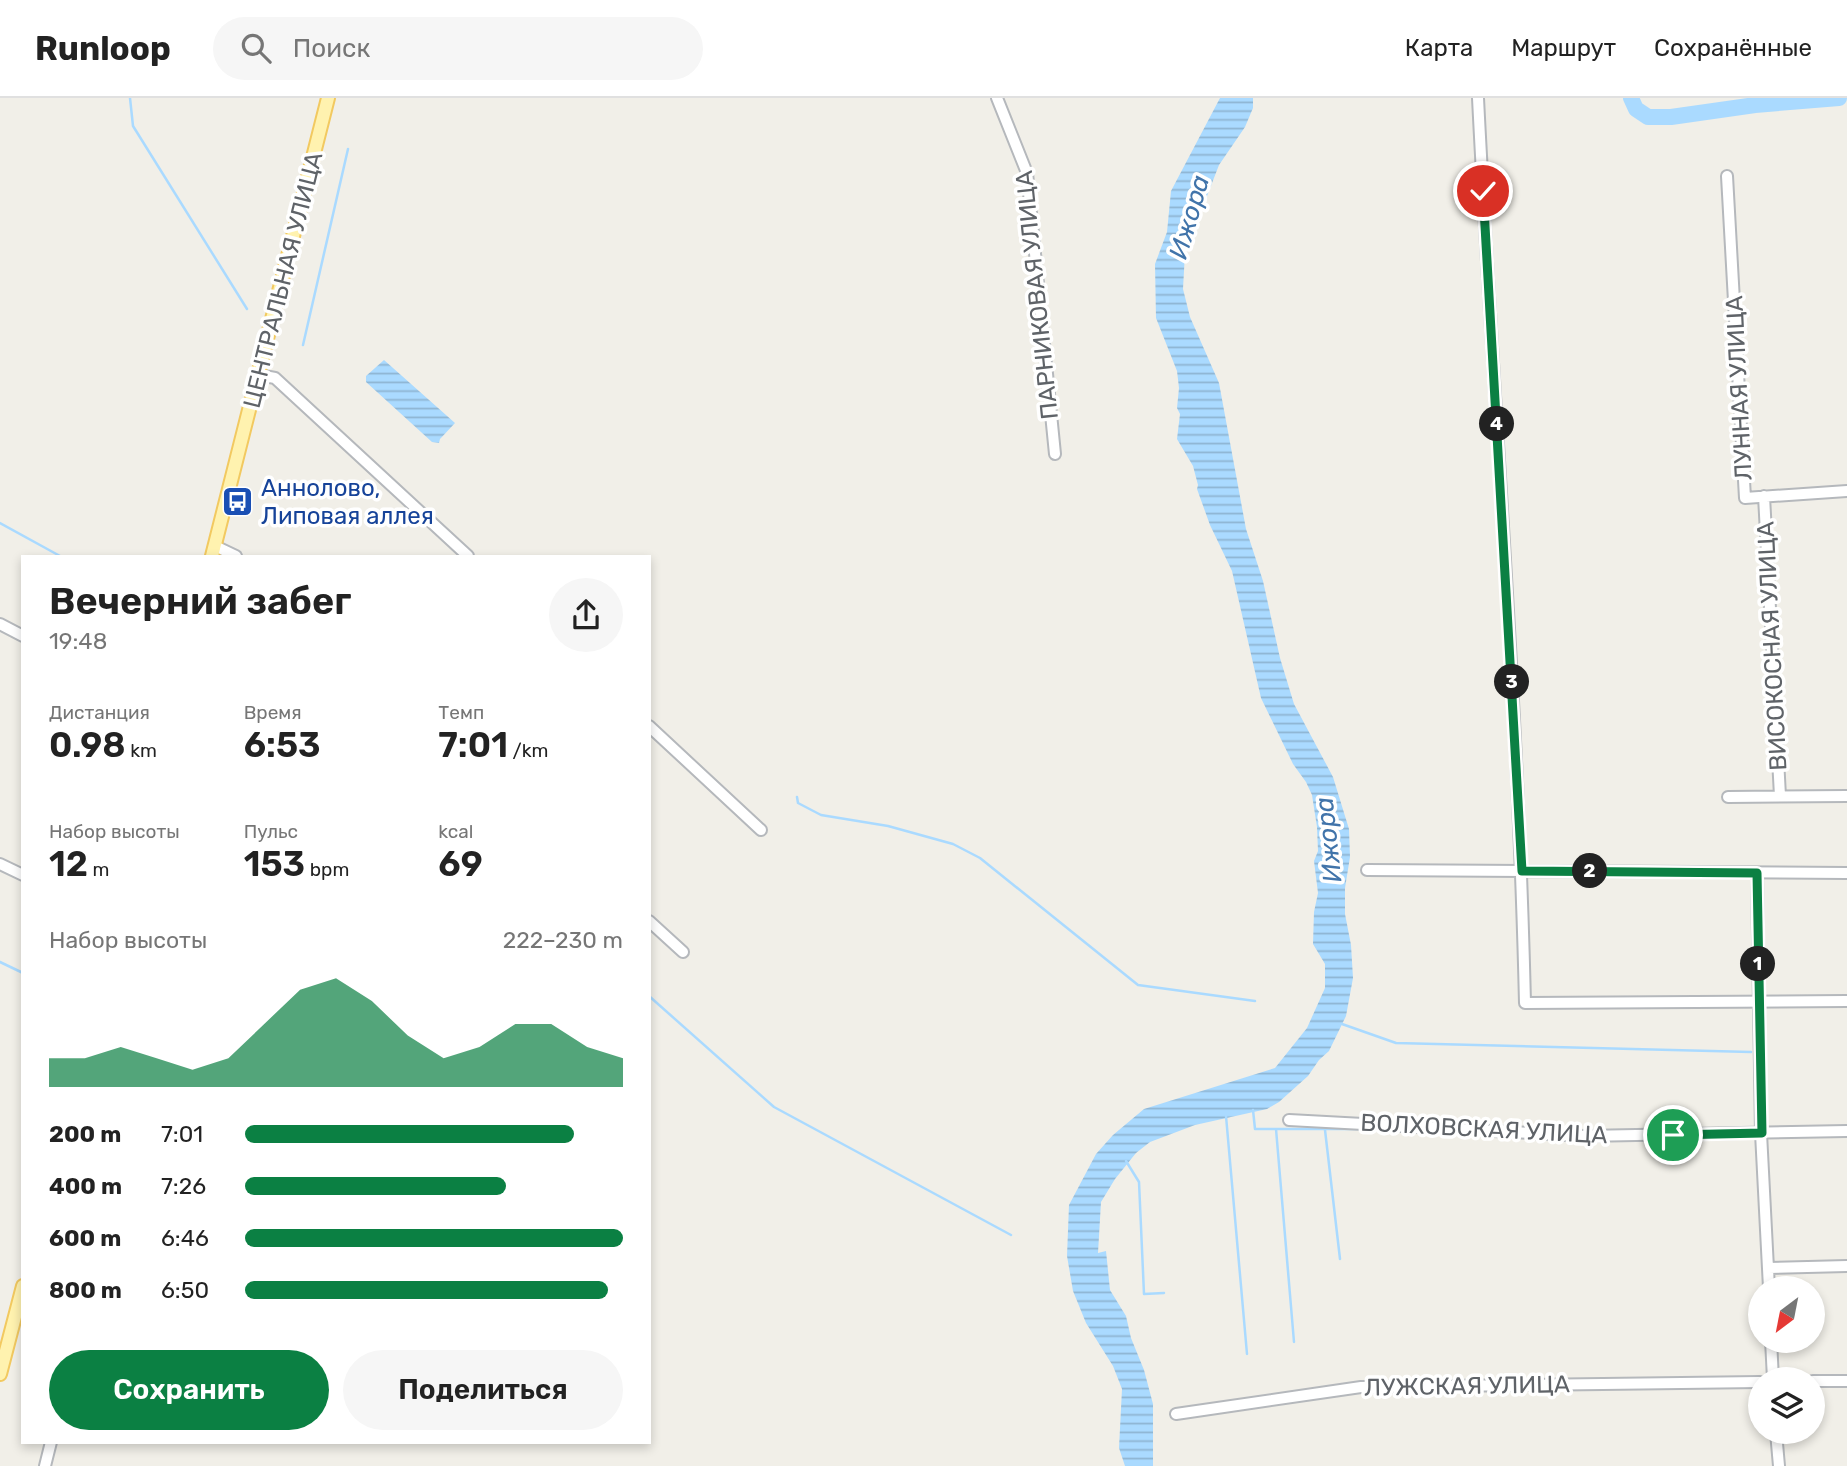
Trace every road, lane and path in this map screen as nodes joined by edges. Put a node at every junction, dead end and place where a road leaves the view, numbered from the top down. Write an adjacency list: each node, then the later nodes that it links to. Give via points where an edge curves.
1 (328, 98): 5 (main road, ЦЕНТРАЛЬНАЯ УЛИЦА)
2 (997, 98): 6 (street, ПАРНИКОВАЯ УЛИЦА, via 1027,173)
3 (1478, 98): 21 (street)
4 (1727, 176): 8 (street, ЛУННАЯ УЛИЦА, via 1745,498)
5 (259, 374): 9 (main road, ЦЕНТРАЛЬНАЯ УЛИЦА); 11 (street, via 275,378)
6 (1055, 454)
7 (1847, 491): 8 (street, ЛУННАЯ УЛИЦА)
8 (1765, 496): 15 (street, ВИСОКОСНАЯ УЛИЦА)
9 (213, 551): 10 (street)
10 (231, 555)
11 (467, 555)
12 (0, 624): 13 (street)
13 (21, 635)
14 (651, 728): 18 (street)
15 (1780, 796): 16 (street); 17 (street)
16 (1847, 796)
17 (1728, 797)
18 (761, 830)
19 (0, 864): 24 (street)
20 (1367, 870): 21 (street)
21 (1522, 871): 22 (street); 28 (street, via 1525,1003)
22 (1757, 873): 23 (street); 28 (street)
23 (1847, 873)
24 (21, 874)
25 (651, 923): 26 (street)
26 (683, 951)
27 (1847, 1001): 28 (street)
28 (1758, 1002): 31 (street)
29 (1289, 1120): 31 (street, ВОЛХОВСКАЯ УЛИЦА, via 1584,1136)
30 (1847, 1131): 31 (street, ВОЛХОВСКАЯ УЛИЦА)
31 (1762, 1133): 33 (street)
32 (1847, 1266): 33 (street)
33 (1768, 1268): 34 (street)
34 (1768, 1276)
35 (21, 1294): 36 (main road)
36 (0, 1374)
37 (1825, 1381): 38 (street)
38 (1847, 1381)
39 (1748, 1382): 40 (street, ЛУЖСКАЯ УЛИЦА, via 1361,1387)
40 (1175, 1414)
41 (50, 1444): 43 (street)
42 (1777, 1444): 44 (street)
43 (45, 1466)
44 (1779, 1466)

